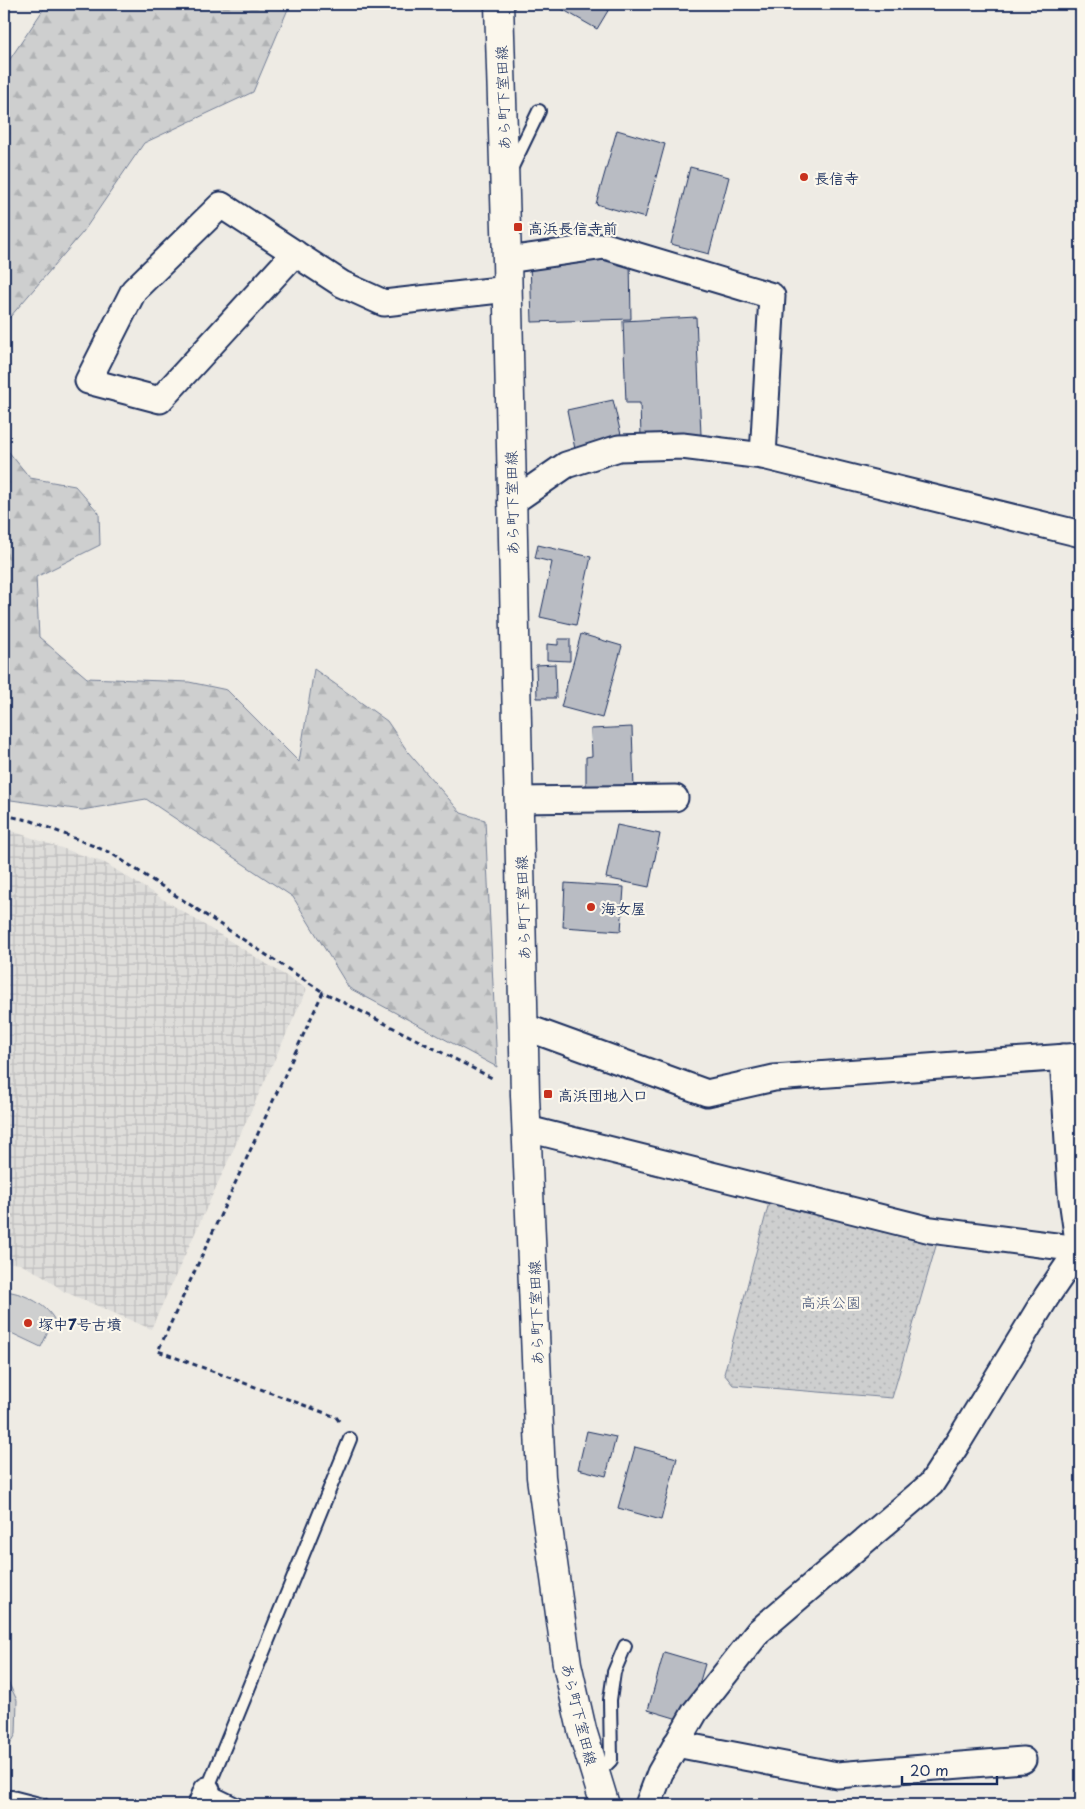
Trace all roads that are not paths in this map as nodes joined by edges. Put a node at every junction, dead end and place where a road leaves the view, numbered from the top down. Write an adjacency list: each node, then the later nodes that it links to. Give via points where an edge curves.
1 (499, 4): 3 (main road, あら町下室田線)
2 (539, 111): 3 (lane)
3 (505, 183): 5 (main road, あら町下室田線)
4 (295, 253): 4 (street, via 221,205 134,290 88,381 160,400); 6 (street, via 342,284 384,303)
5 (507, 260): 6 (main road, あら町下室田線); 7 (street, via 604,246 772,296)
6 (508, 289): 8 (main road, あら町下室田線)
7 (764, 456): 8 (street, via 682,446 619,448 566,465); 9 (street)
8 (511, 503): 11 (main road, あら町下室田線)
9 (1081, 534)
10 (675, 798): 11 (street)
11 (519, 800): 12 (main road, あら町下室田線)
12 (525, 1027): 13 (street, via 707,1093 774,1078); 14 (main road, あら町下室田線)
13 (1072, 1056): 15 (street, via 1071,1192)
14 (528, 1129): 15 (street, via 931,1230); 20 (main road, あら町下室田線, via 541,1477 567,1664)
15 (1080, 1256): 18 (street, via 1046,1296 931,1484 759,1631 695,1712)
16 (350, 1439): 22 (lane)
17 (625, 1646): 20 (lane, via 614,1672 610,1700 611,1760)
18 (676, 1744): 19 (street, via 837,1775); 26 (street)
19 (1023, 1760)
20 (596, 1775): 25 (main road, あら町下室田線)
21 (4, 1798): 23 (lane)
22 (204, 1798): 24 (lane)
23 (43, 1805)
24 (238, 1805)
25 (605, 1805)
26 (648, 1805)

